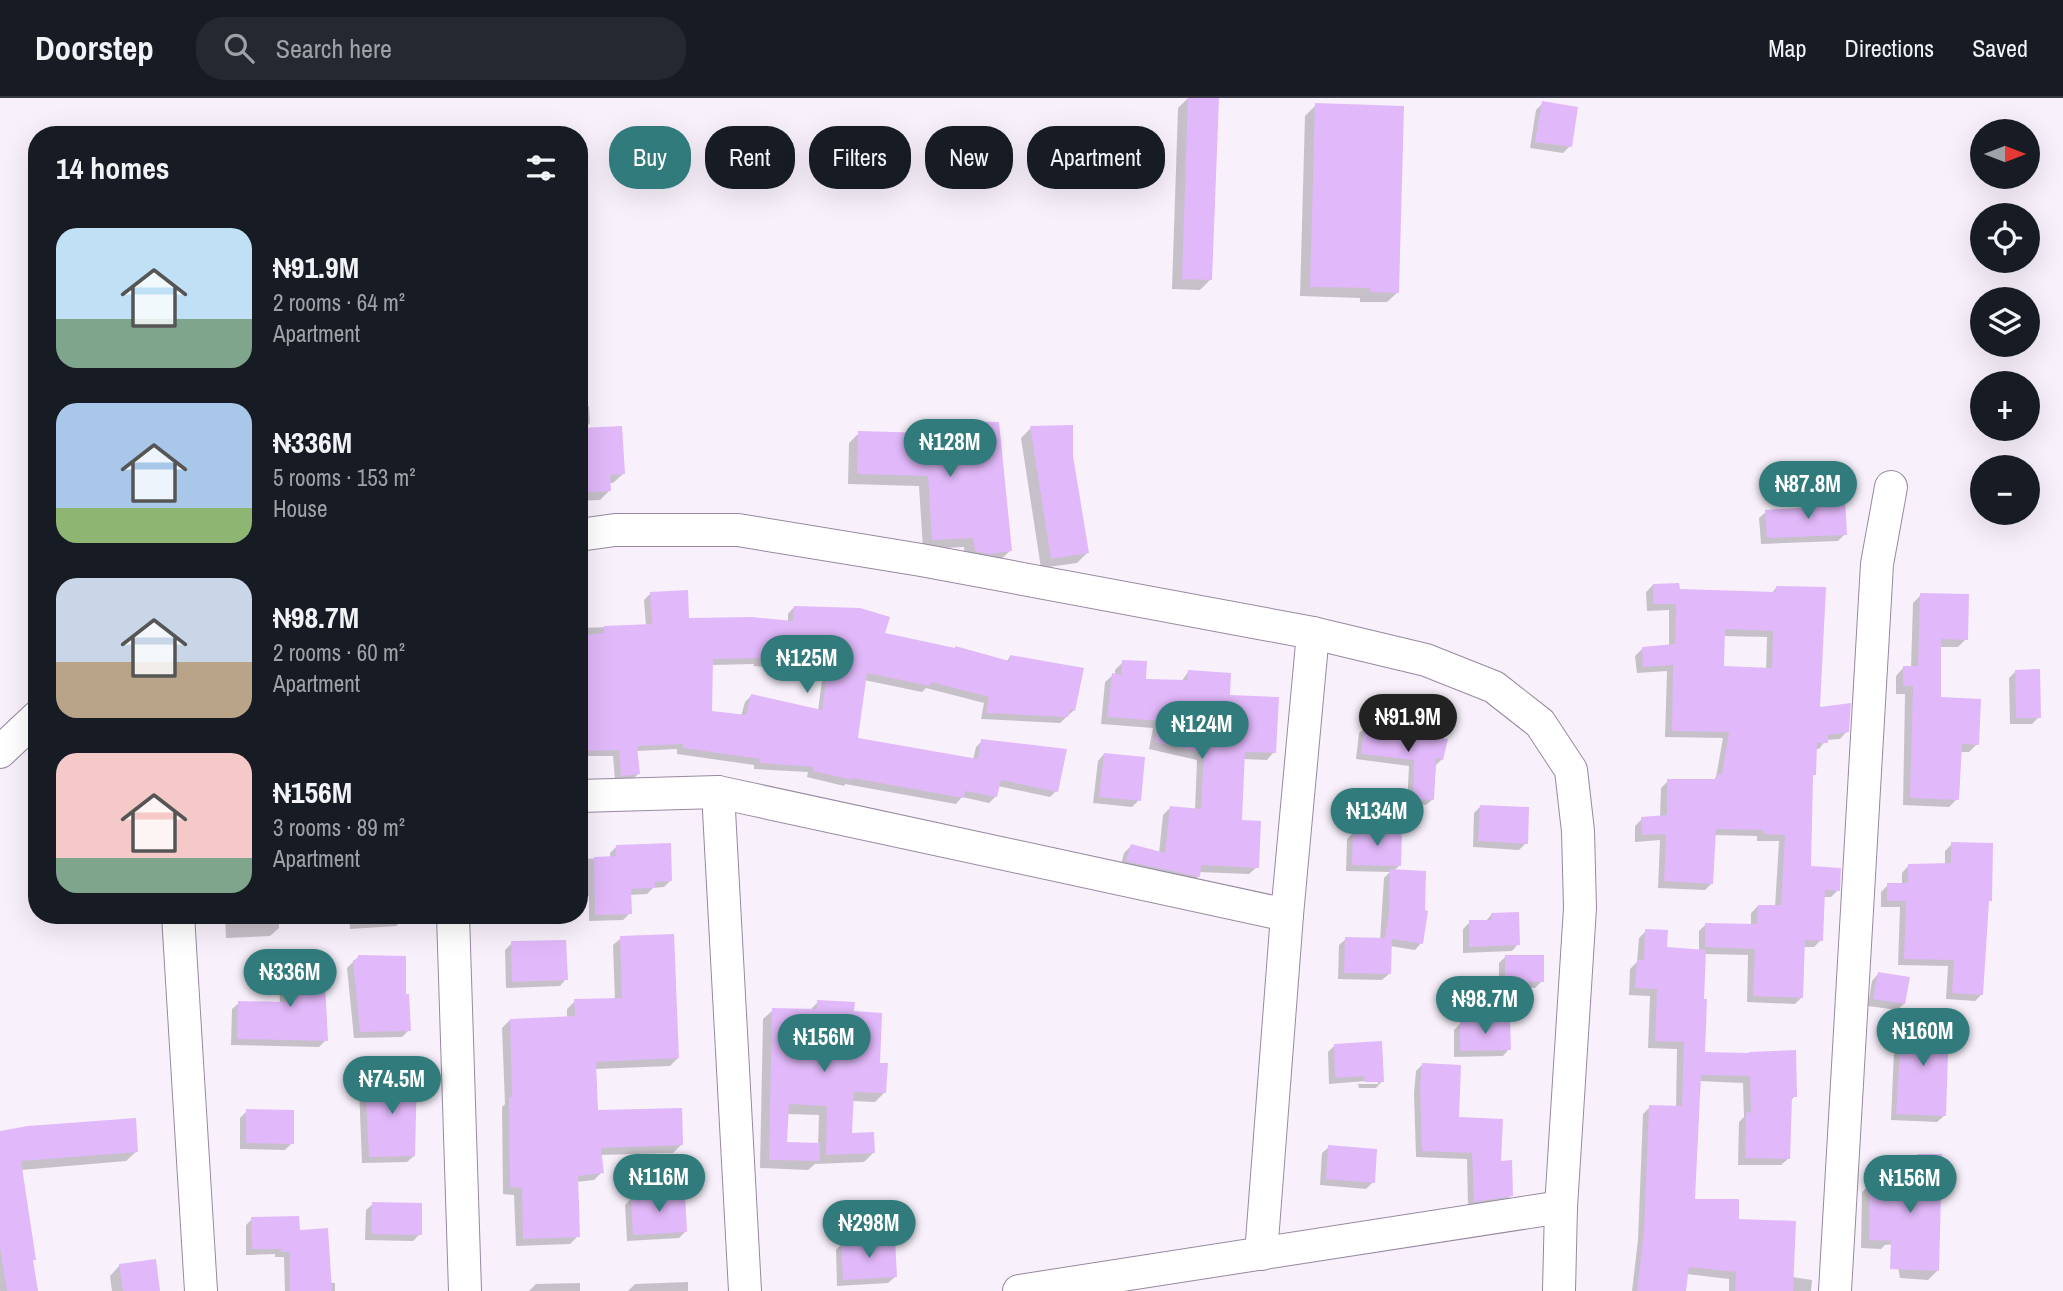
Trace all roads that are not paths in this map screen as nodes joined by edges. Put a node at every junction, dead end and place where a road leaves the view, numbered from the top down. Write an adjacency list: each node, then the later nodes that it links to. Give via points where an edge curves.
1 (1891, 487): 18 (street, via 1877,564)
2 (588, 534): 3 (street, via 738,530)
3 (1313, 633): 8 (street); 11 (street, via 1426,660 1494,687 1540,723 1571,769 1580,908)
4 (28, 726): 5 (street)
5 (0, 752)
6 (718, 792): 7 (street); 8 (street); 15 (street)
7 (588, 796)
8 (1287, 915): 12 (street)
9 (179, 924): 13 (street)
10 (453, 924): 14 (street)
11 (1561, 1207): 12 (street); 17 (street)
12 (1261, 1254): 16 (street)
13 (201, 1291)
14 (465, 1291)
15 (745, 1291)
16 (1025, 1291)
17 (1559, 1291)
18 (1835, 1291)

